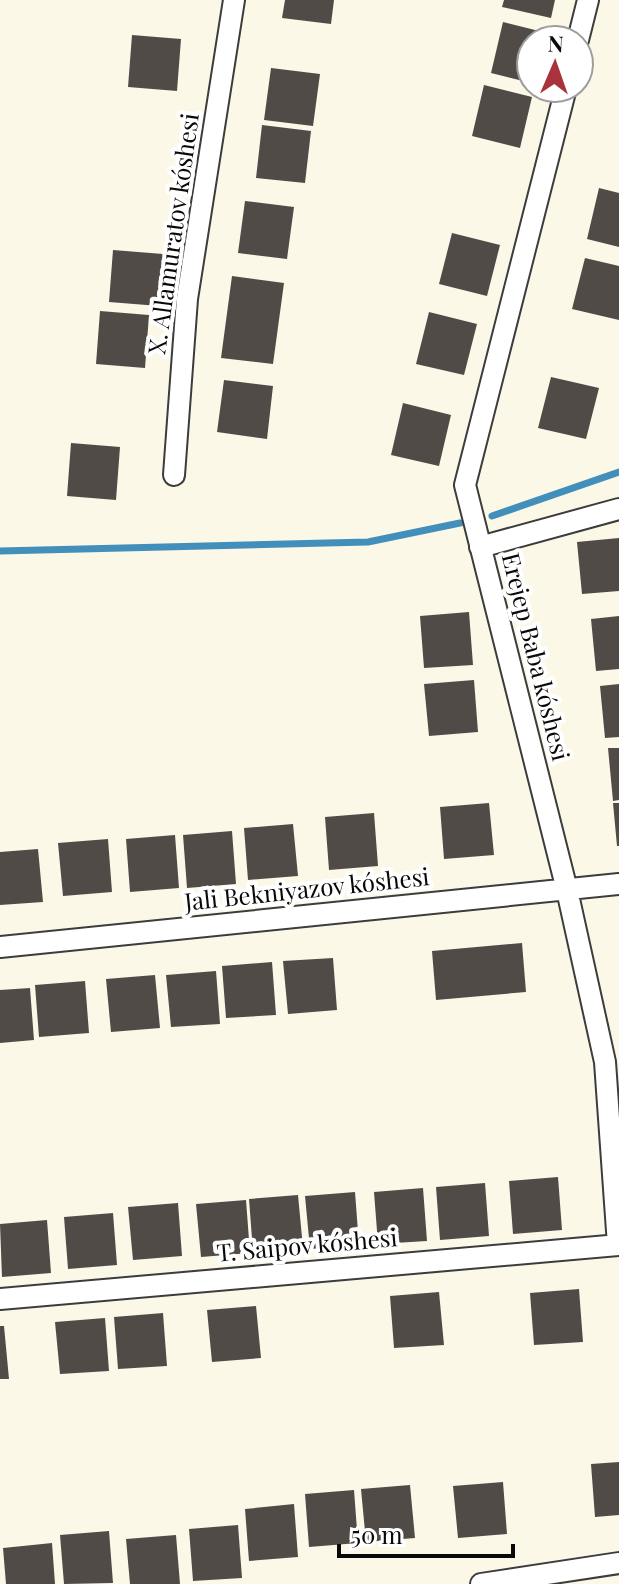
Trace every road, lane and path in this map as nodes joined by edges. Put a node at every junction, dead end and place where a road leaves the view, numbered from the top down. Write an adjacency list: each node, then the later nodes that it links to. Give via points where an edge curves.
1 (234, 0): 5 (street, X. Allamuratov kóshesi, via 187,299)
2 (588, 0): 3 (street)
3 (582, 24)
4 (562, 104): 7 (street, Erejep Baba kóshesi, via 465,485)
5 (174, 475)
6 (619, 509): 7 (street)
7 (480, 547): 9 (street, Erejep Baba kóshesi)
8 (619, 884): 9 (street, Jali Bekniyazov kóshesi)
9 (567, 890): 10 (street, Jali Bekniyazov kóshesi); 11 (street, Erejep Baba kóshesi, via 605,1062)
10 (0, 947)
11 (618, 1245): 12 (street, T. Saipov kóshesi)
12 (0, 1299)
13 (619, 1563): 14 (street)
14 (481, 1584)

